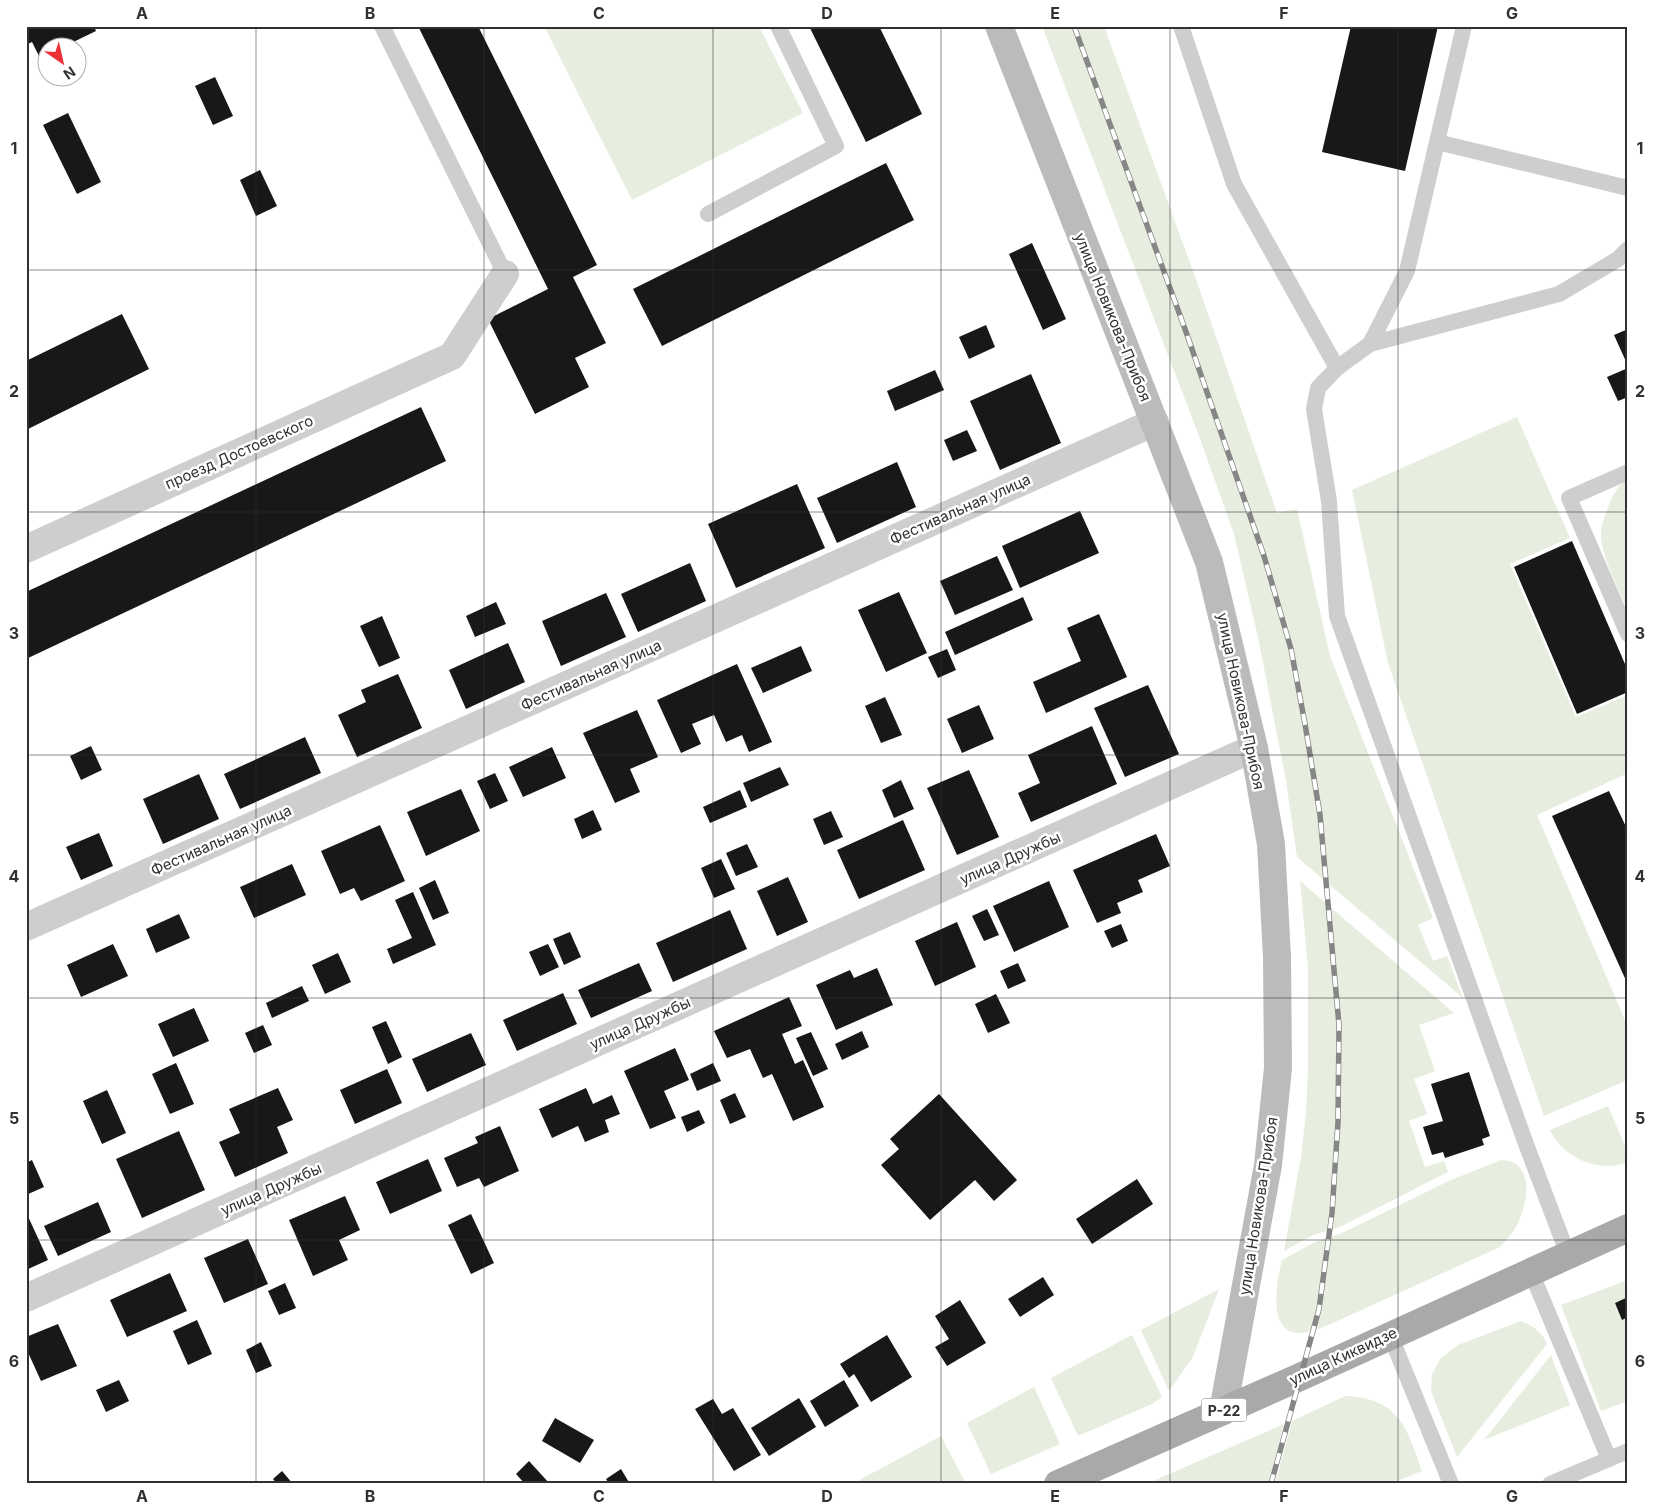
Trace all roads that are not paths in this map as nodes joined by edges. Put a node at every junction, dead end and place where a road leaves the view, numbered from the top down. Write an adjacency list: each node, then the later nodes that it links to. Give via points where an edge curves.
1 (382, 26): 10 (lane)
2 (778, 26): 8 (lane, via 836,146)
3 (999, 26): 13 (street, улица Новикова-Прибоя)
4 (1181, 26): 12 (lane, via 1234,184)
5 (1464, 26): 6 (lane)
6 (1437, 142): 7 (lane); 11 (lane, via 1407,271)
7 (1628, 188)
8 (708, 214)
9 (1628, 249): 11 (lane, via 1618,259 1559,294)
10 (505, 274): 15 (street, проезд Достоевского, via 452,356)
11 (1370, 344): 12 (lane)
12 (1337, 368): 20 (lane, via 1318,388 1314,409 1330,500 1337,616)
13 (1155, 422): 17 (street, улица Новикова-Прибоя, via 1209,562); 18 (street, Фестивальная улица)
14 (1628, 472): 16 (lane, via 1569,498)
15 (26, 549)
16 (1628, 634)
17 (1254, 748): 22 (street, улица Дружбы); 24 (street, улица Новикова-Прибоя, via 1270,844 1277,957 1278,1068 1268,1165)
18 (26, 927)
19 (1628, 1228): 20 (main road, улица Киквидзе / Р-22)
20 (1568, 1255): 21 (main road, улица Киквидзе / Р-22)
21 (1531, 1272): 23 (main road, улица Киквидзе / Р-22); 26 (lane)
22 (26, 1298)
23 (1390, 1335): 24 (main road, улица Киквидзе / Р-22); 28 (lane)
24 (1223, 1411): 27 (main road, улица Киквидзе / Р-22)
25 (1628, 1451): 26 (lane)
26 (1609, 1459): 29 (lane)
27 (1058, 1484)
28 (1451, 1484)
29 (1550, 1484)

